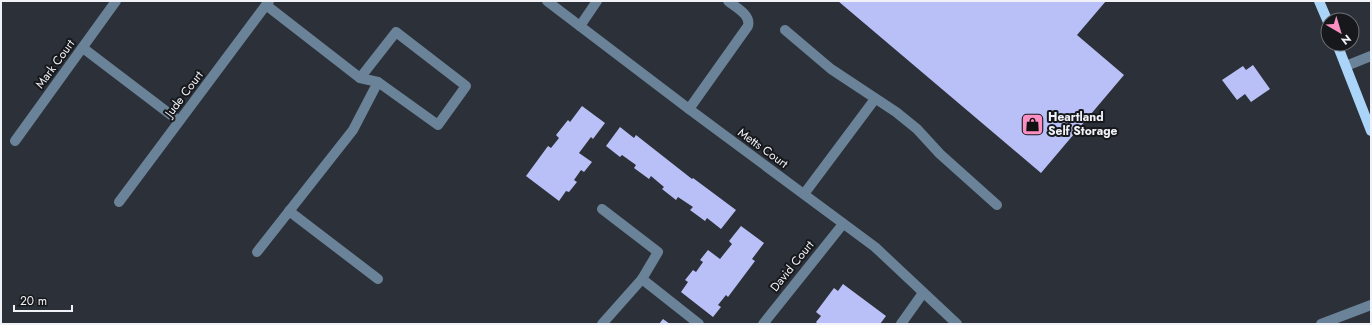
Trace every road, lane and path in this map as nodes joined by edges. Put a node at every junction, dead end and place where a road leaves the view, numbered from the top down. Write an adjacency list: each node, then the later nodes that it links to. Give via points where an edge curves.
1 (116, 1): 10 (street, Mark Court)
2 (547, 1): 8 (street, Metts Court)
3 (597, 1): 8 (street)
4 (728, 1): 17 (street, via 748,16 750,21)
5 (1319, 1): 7 (main road)
6 (268, 3): 14 (street); 18 (street, Jude Court)
7 (1324, 12)
8 (580, 26): 17 (street, Metts Court)
9 (785, 30): 16 (street, via 831,69)
10 (83, 48): 18 (street); 20 (street, Mark Court)
11 (1340, 52): 13 (main road)
12 (1371, 56): 13 (street)
13 (1346, 66): 19 (main road)
14 (360, 78): 15 (street); 15 (street, via 396,32 466,86 438,125)
15 (378, 82): 25 (street, via 353,130)
16 (875, 99): 21 (street); 23 (street, via 917,129 940,154)
17 (689, 109): 21 (street, Metts Court)
18 (180, 121): 22 (street, Jude Court)
19 (1371, 131)
20 (15, 141)
21 (804, 194): 26 (street, Metts Court)
22 (119, 202)
23 (997, 205)
24 (602, 209): 29 (street, via 658,252)
25 (289, 211): 27 (street); 28 (street)
26 (843, 224): 30 (street, Metts Court, via 875,247); 34 (street, David Court)
27 (257, 252)
28 (378, 279)
29 (642, 280): 32 (street); 33 (street)
30 (924, 293): 35 (street); 36 (street, Metts Court)
31 (1371, 305): 37 (street)
32 (602, 324)
33 (699, 324)
34 (763, 324)
35 (901, 324)
36 (957, 324)
37 (1321, 324)

